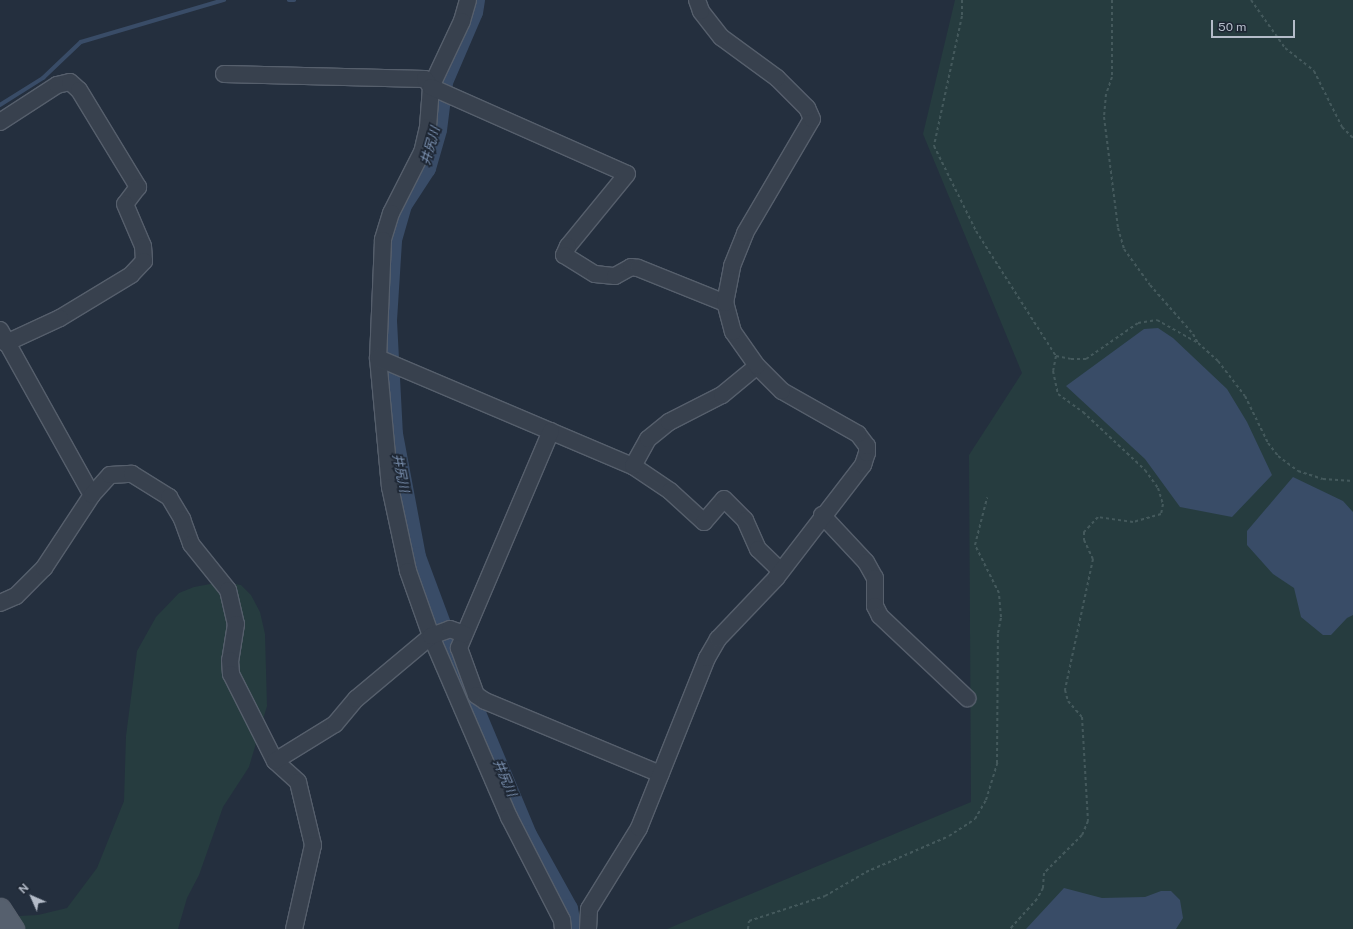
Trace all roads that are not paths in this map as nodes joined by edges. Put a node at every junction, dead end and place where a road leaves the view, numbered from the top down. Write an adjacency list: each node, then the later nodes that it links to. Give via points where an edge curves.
1 (468, 0): 4 (street, via 462,21)
2 (697, 0): 6 (street, via 700,11 721,37 776,78 807,108 812,119 745,233 732,266)
3 (224, 74): 4 (street, via 426,79)
4 (431, 87): 6 (street, via 627,174 568,246 564,255 595,274 615,276 630,267 638,268); 8 (street, via 428,127 422,152 391,213 383,240)
5 (0, 122): 7 (street, via 57,85 70,82 79,90 138,187 125,204 143,246 144,261 131,276 60,318)
6 (725, 303): 9 (street, via 733,332)
7 (3, 336): 12 (street)
8 (378, 358): 10 (street); 17 (street, via 390,487 408,571)
9 (757, 366): 11 (street, via 722,395 669,422 648,439); 13 (street, via 782,391 858,434 867,446 868,453 863,465)
10 (551, 431): 11 (street); 16 (street)
11 (632, 466): 14 (street, via 670,491 704,522 724,499 745,520 758,549)
12 (92, 495): 15 (street, via 44,568 16,596); 19 (street, via 110,475 132,474 169,497 182,519 191,544 228,590 236,624 230,660 231,674)
13 (822, 515): 14 (street); 18 (street, via 866,562 875,578 875,606 880,616)
14 (781, 570): 20 (street, via 718,639 707,658)
15 (0, 603)
16 (464, 634): 17 (street, via 450,629); 20 (street, via 459,648 476,695)
17 (431, 636): 19 (street, via 356,699 335,724); 24 (street, via 509,817 562,920)
18 (967, 698)
19 (275, 761): 23 (street, via 298,782 313,845)
20 (660, 774): 25 (street, via 639,828 589,909)
21 (0, 909): 22 (main road)
22 (13, 929)
23 (294, 929)
24 (562, 929)
25 (588, 929)

